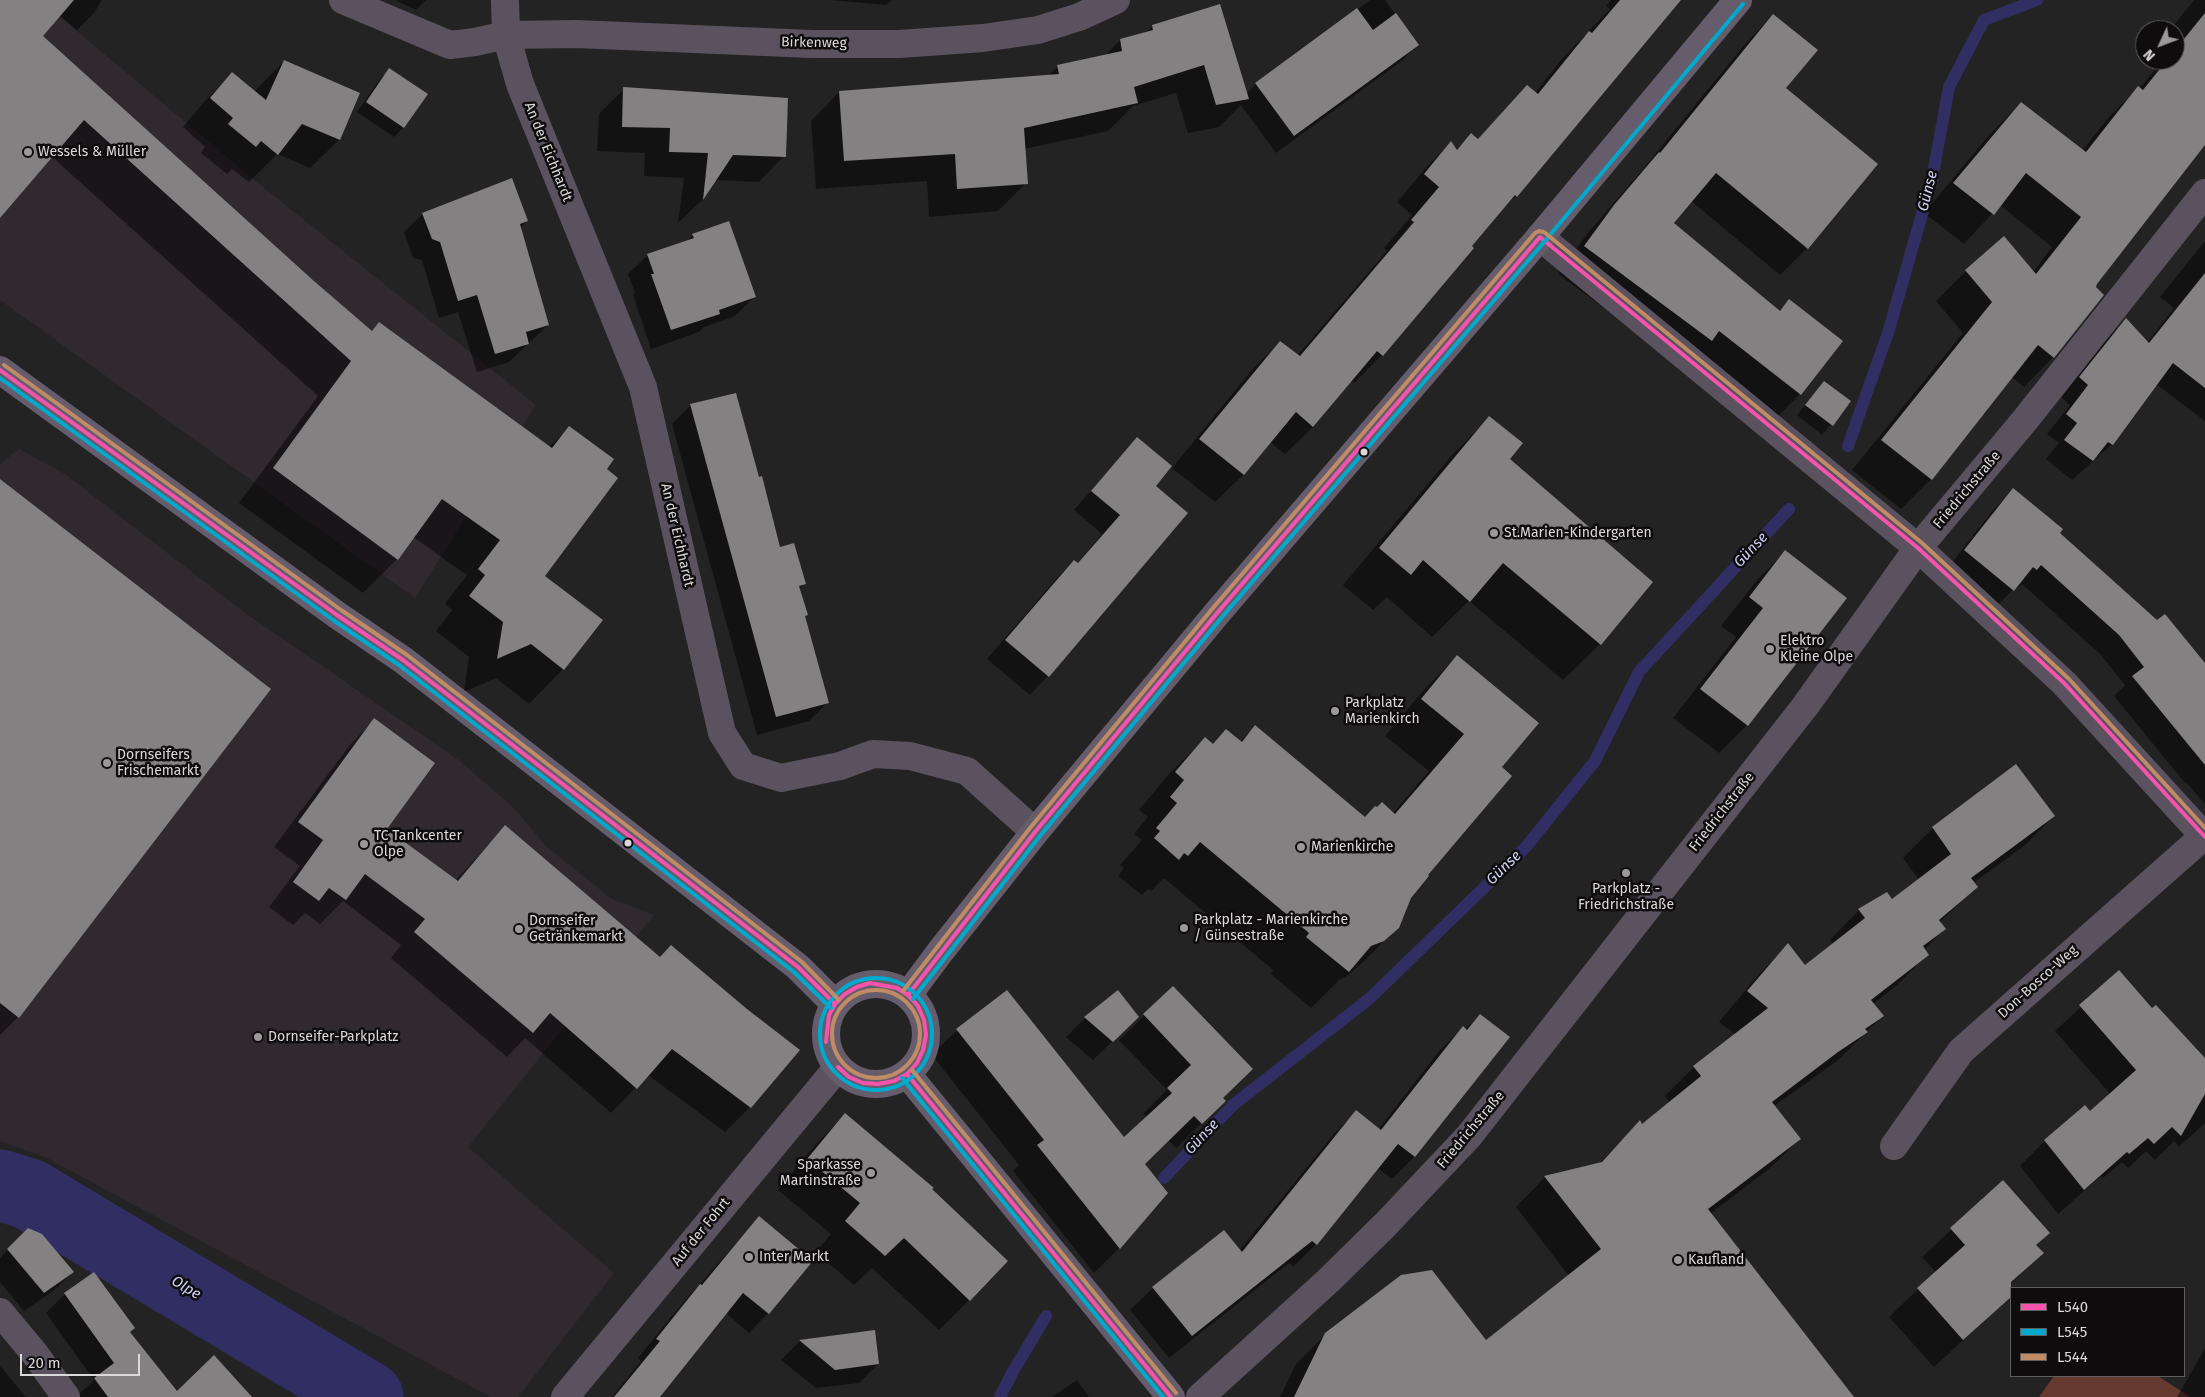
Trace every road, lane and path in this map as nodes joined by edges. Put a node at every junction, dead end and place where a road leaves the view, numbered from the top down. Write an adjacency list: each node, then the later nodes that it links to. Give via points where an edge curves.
1 (343, 0): 5 (street, Birkenweg, via 450,45)
2 (505, 0): 5 (street, An der Eichhardt)
3 (1116, 0): 5 (street, Birkenweg, via 1080,17 1038,30 900,44 812,44 576,34)
4 (1738, 0): 7 (street)
5 (506, 35): 10 (street, An der Eichhardt, via 520,84 642,387 722,733 743,766 781,778 840,766 873,754 910,756 967,772)
6 (2205, 193): 9 (street, Friedrichstraße)
7 (1540, 237): 9 (street); 10 (street, via 1218,612)
8 (0, 370): 13 (street, via 403,660 798,967)
9 (1918, 548): 11 (street, via 2064,683); 21 (street, Friedrichstraße, via 1806,705 1469,1136 1328,1281)
10 (1035, 832): 12 (street)
11 (2204, 837): 16 (street, Don-Bosco-Weg, via 1961,1051)
12 (908, 995): 13 (street, via 896,988 870,983 845,994); 15 (street, via 918,1006 926,1035 924,1050)
13 (835, 1004): 14 (street, via 829,1015 826,1042)
14 (838, 1067): 15 (street, via 849,1077 878,1084); 19 (street, Auf der Fohrt)
15 (907, 1074): 20 (street)
16 (1894, 1146)
17 (0, 1312): 18 (street)
18 (66, 1397)
19 (565, 1397)
20 (1171, 1397)
21 (1200, 1397)

